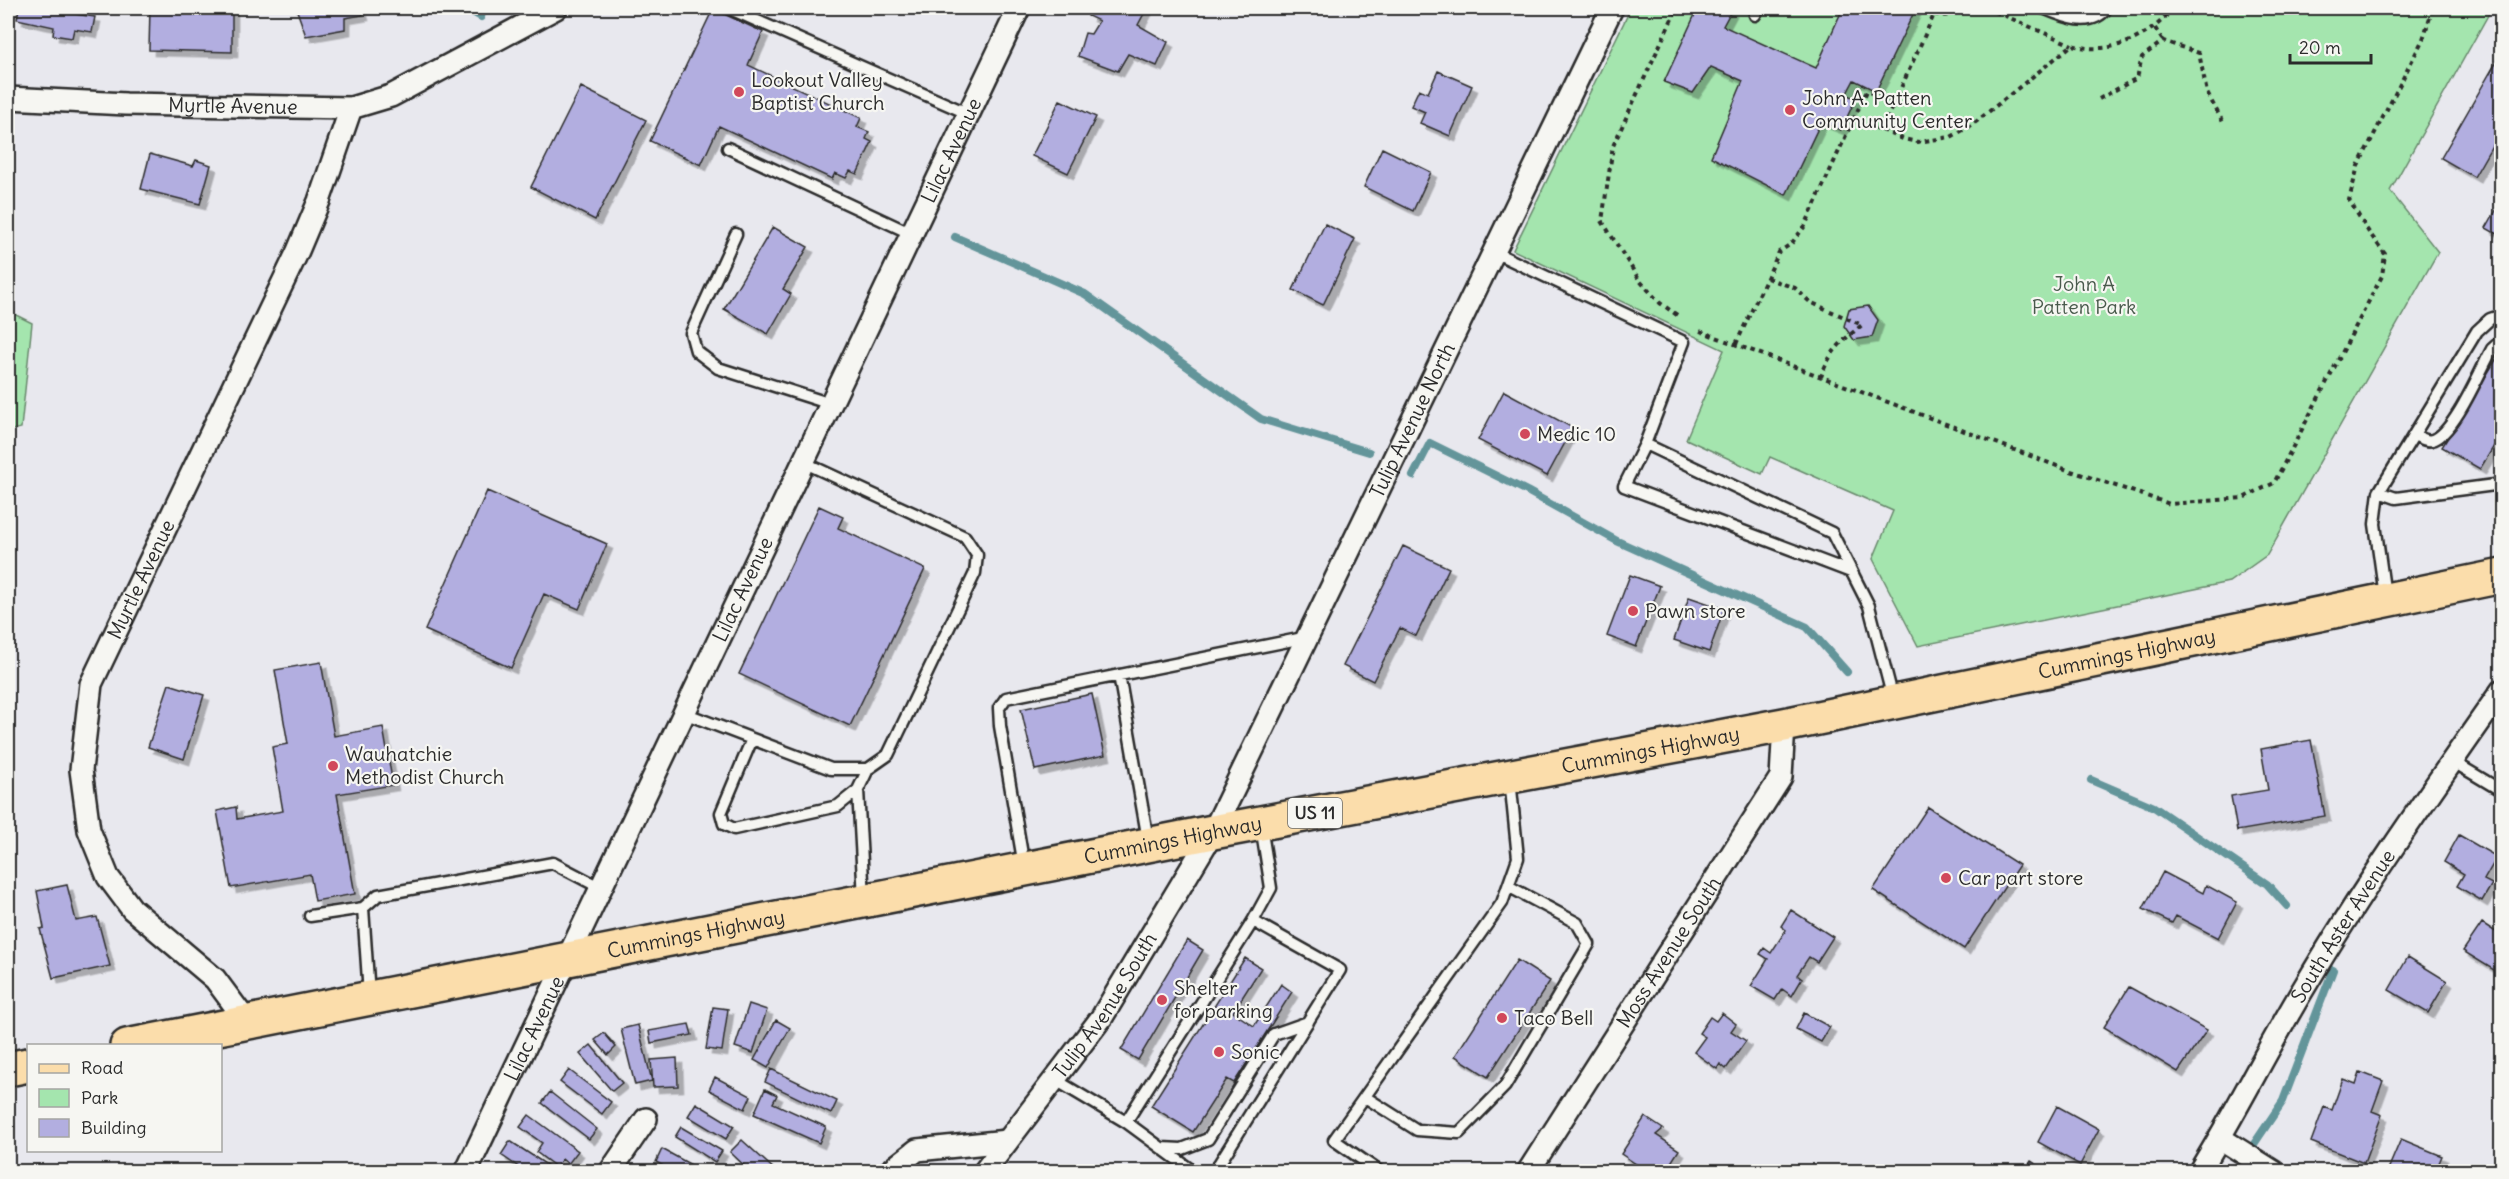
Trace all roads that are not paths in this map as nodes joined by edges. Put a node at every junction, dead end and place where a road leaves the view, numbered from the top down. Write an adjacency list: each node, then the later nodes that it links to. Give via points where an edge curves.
1 (556, 8): 8 (street, Myrtle Avenue, via 391,96)
2 (728, 8): 9 (lane)
3 (1019, 8): 9 (street, Lilac Avenue)
4 (1612, 8): 13 (street, Tulip Avenue North)
5 (2043, 8): 6 (lane, via 2066,17 2092,20)
6 (2107, 8)
7 (8, 98): 8 (street, Myrtle Avenue)
8 (351, 108): 49 (street, Myrtle Avenue, via 297,253 91,684 81,770 89,830 108,877 132,909 215,979)
9 (969, 114): 12 (street, Lilac Avenue)
10 (728, 148): 12 (lane)
11 (736, 234): 16 (lane, via 691,333 696,351 718,368)
12 (912, 234): 16 (street, Lilac Avenue)
13 (1494, 252): 18 (lane, via 1684,342); 25 (street, Tulip Avenue North)
14 (2502, 315): 17 (lane, via 2490,319 2477,332)
15 (2502, 340): 17 (lane, via 2492,349 2450,427 2433,440)
16 (831, 404): 19 (street, Lilac Avenue)
17 (2414, 435): 21 (lane)
18 (1645, 444): 22 (lane, via 1832,533); 22 (lane, via 1624,486)
19 (803, 462): 29 (street, Lilac Avenue); 33 (lane, via 965,537 977,555 975,573 888,755)
20 (2501, 483): 21 (lane, via 2396,498)
21 (2379, 492): 24 (lane, via 2375,524)
22 (1851, 572): 28 (lane, via 1869,606)
23 (2502, 576): 24 (main road, Cummings Highway / US 11)
24 (2386, 600): 28 (main road, Cummings Highway / US 11)
25 (1308, 637): 26 (lane); 38 (street, Tulip Avenue North)
26 (1119, 675): 39 (lane); 40 (lane, via 1006,698 999,708)
27 (2502, 690): 32 (street, South Aster Avenue)
28 (1894, 702): 30 (main road, Cummings Highway / US 11)
29 (684, 713): 31 (lane); 42 (street, Lilac Avenue)
30 (1784, 725): 34 (main road, Cummings Highway / US 11); 68 (street, Moss Avenue South, via 1780,777)
31 (752, 739): 33 (lane, via 831,768); 36 (lane, via 721,813 724,825 734,829 838,806)
32 (2452, 761): 35 (lane); 58 (street, South Aster Avenue, via 2305,985)
33 (868, 768): 36 (lane)
34 (1510, 776): 37 (main road, Cummings Highway / US 11); 41 (lane, via 1518,858)
35 (2501, 788)
36 (858, 790): 43 (lane)
37 (1260, 823): 38 (main road, Cummings Highway / US 11); 46 (lane, via 1271,888)
38 (1213, 832): 39 (main road, Cummings Highway / US 11); 54 (street, Tulip Avenue South, via 1102,1017)
39 (1149, 845): 40 (main road, Cummings Highway / US 11)
40 (1025, 869): 43 (main road, Cummings Highway / US 11)
41 (1508, 886): 55 (lane, via 1502,903); 55 (lane, via 1577,923 1589,945 1505,1086 1459,1133 1417,1130)
42 (601, 888): 44 (lane, via 553,862 378,895); 47 (street, Lilac Avenue)
43 (864, 901): 47 (main road, Cummings Highway / US 11)
44 (363, 908): 45 (lane); 48 (lane)
45 (310, 916)
46 (1253, 921): 50 (lane, via 1340,970); 57 (lane)
47 (567, 959): 48 (main road, Cummings Highway / US 11); 61 (street, Lilac Avenue)
48 (369, 998): 49 (main road, Cummings Highway / US 11)
49 (247, 1022): 51 (main road, Cummings Highway / US 11)
50 (1308, 1022): 60 (lane, via 1274,1034 1208,1139 1182,1149); 66 (lane)
51 (137, 1044)
52 (27, 1065): 53 (main road)
53 (8, 1069)
54 (1054, 1079): 57 (lane); 59 (street, Tulip Avenue South)
55 (1365, 1097): 67 (lane, via 1334,1140)
56 (646, 1119): 62 (street)
57 (1126, 1122): 60 (lane)
58 (2220, 1138): 69 (street, South Aster Avenue); 70 (street)
59 (1007, 1141): 63 (street, via 917,1150); 64 (street, Tulip Avenue South)
60 (1162, 1148): 65 (lane)
61 (466, 1172)
62 (610, 1172)
63 (889, 1172)
64 (984, 1172)
65 (1194, 1172)
66 (1214, 1172)
67 (1380, 1172)
68 (1528, 1172)
69 (2199, 1172)
70 (2274, 1172)

